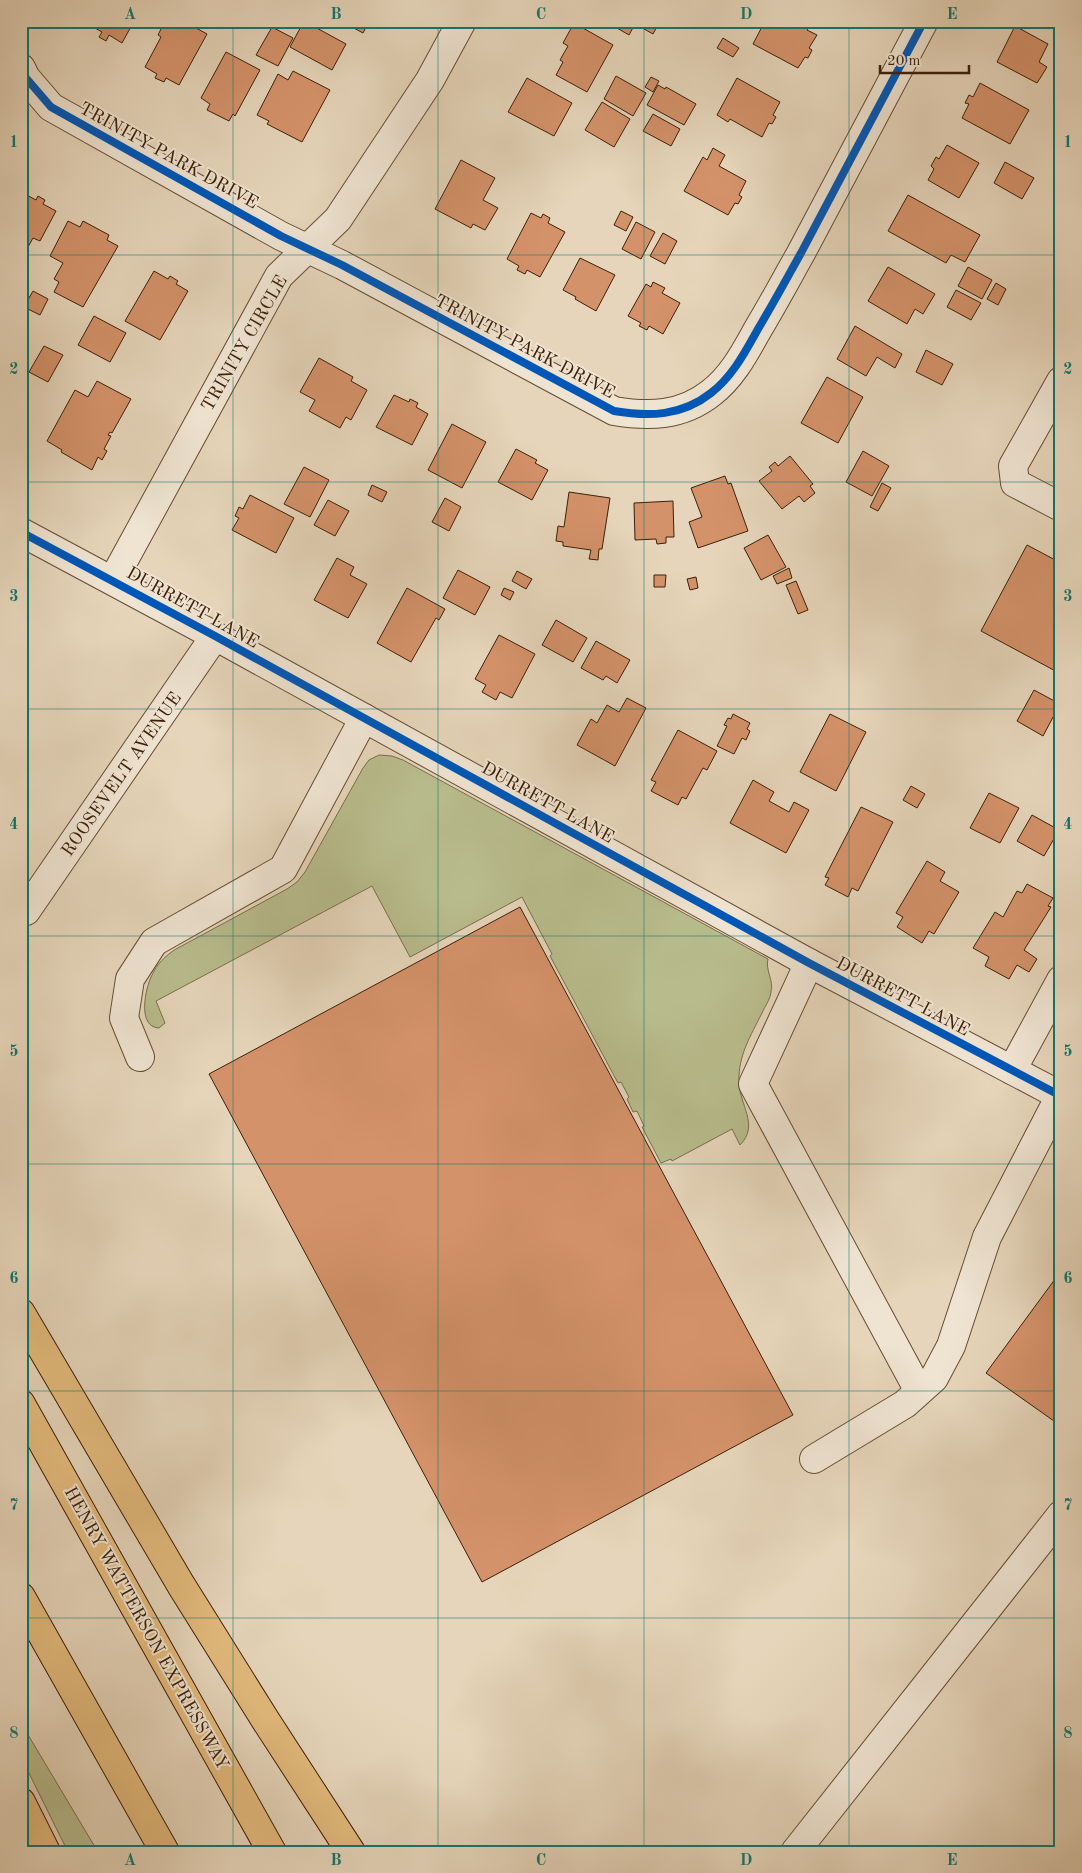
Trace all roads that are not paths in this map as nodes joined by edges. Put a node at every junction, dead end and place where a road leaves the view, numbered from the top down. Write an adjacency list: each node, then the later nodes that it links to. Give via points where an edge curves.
1 (462, 21): 4 (street, TRINITY CIRCLE, via 430,80 338,219)
2 (924, 21): 4 (street, TRINITY PARK DRIVE, via 738,364 710,394 692,405 659,414 636,415 614,411)
3 (21, 68): 4 (street, TRINITY PARK DRIVE, via 51,107)
4 (308, 248): 8 (street, TRINITY CIRCLE, via 279,276)
5 (1061, 381): 6 (street, via 1012,466 1015,483)
6 (1061, 507)
7 (21, 532): 8 (street, DURRETT LANE)
8 (113, 580): 9 (street, DURRETT LANE)
9 (216, 636): 10 (street, DURRETT LANE); 11 (street, ROOSEVELT AVENUE)
10 (364, 718): 12 (street, DURRETT LANE); 14 (street, via 283,869 154,942 130,979 124,1018)
11 (26, 911)
12 (808, 963): 15 (street, DURRETT LANE); 18 (street, via 753,1084)
13 (1061, 980): 15 (street)
14 (140, 1057)
15 (1012, 1070): 16 (street, DURRETT LANE)
16 (1060, 1096): 18 (street, via 987,1237 951,1346 934,1378)
17 (21, 1313): 27 (highway, via 181,1586)
18 (919, 1391): 20 (street, via 904,1404)
19 (21, 1404): 26 (highway, HENRY WATTERSON EXPRESSWAY)
20 (814, 1458)
21 (1061, 1515): 28 (street)
22 (21, 1597): 25 (highway)
23 (21, 1802): 24 (highway)
24 (46, 1852)
25 (165, 1852)
26 (272, 1852)
27 (350, 1852)
28 (795, 1852)

